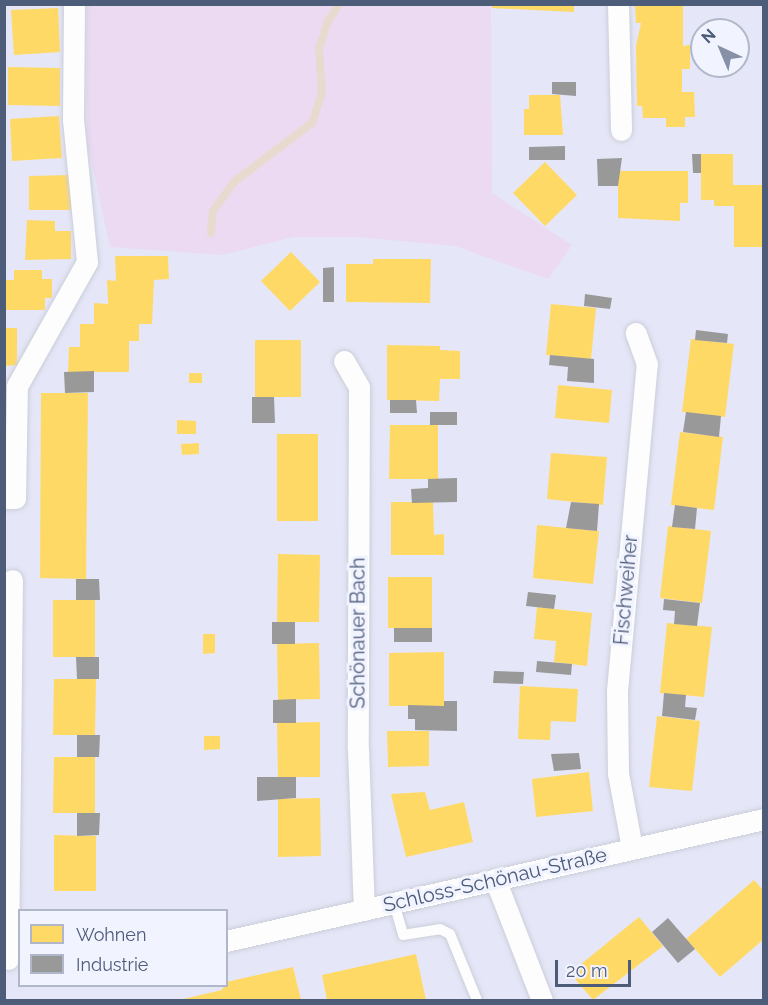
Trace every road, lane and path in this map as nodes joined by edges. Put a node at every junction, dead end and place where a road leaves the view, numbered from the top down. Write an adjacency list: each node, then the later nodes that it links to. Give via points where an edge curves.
1 (74, 4): 6 (street, via 73,120 87,262)
2 (618, 4): 3 (street)
3 (621, 130)
4 (636, 333): 10 (street, Fischweiher, via 647,364 617,691 618,773)
5 (344, 361): 13 (street, Schönauer Bach, via 359,387 358,749)
6 (11, 386): 7 (street, via 15,498)
7 (4, 498)
8 (12, 580): 15 (street)
9 (764, 819): 10 (street, Schloss-Schönau-Straße)
10 (632, 848): 11 (street, Schloss-Schönau-Straße)
11 (495, 879): 12 (street, Schloss-Schönau-Straße); 17 (street)
12 (394, 903): 13 (street, Schloss-Schönau-Straße); 16 (lane, via 403,935 440,929 450,934)
13 (364, 910): 14 (street, Schloss-Schönau-Straße)
14 (228, 941)
15 (11, 959)
16 (477, 1000)
17 (542, 1000)

